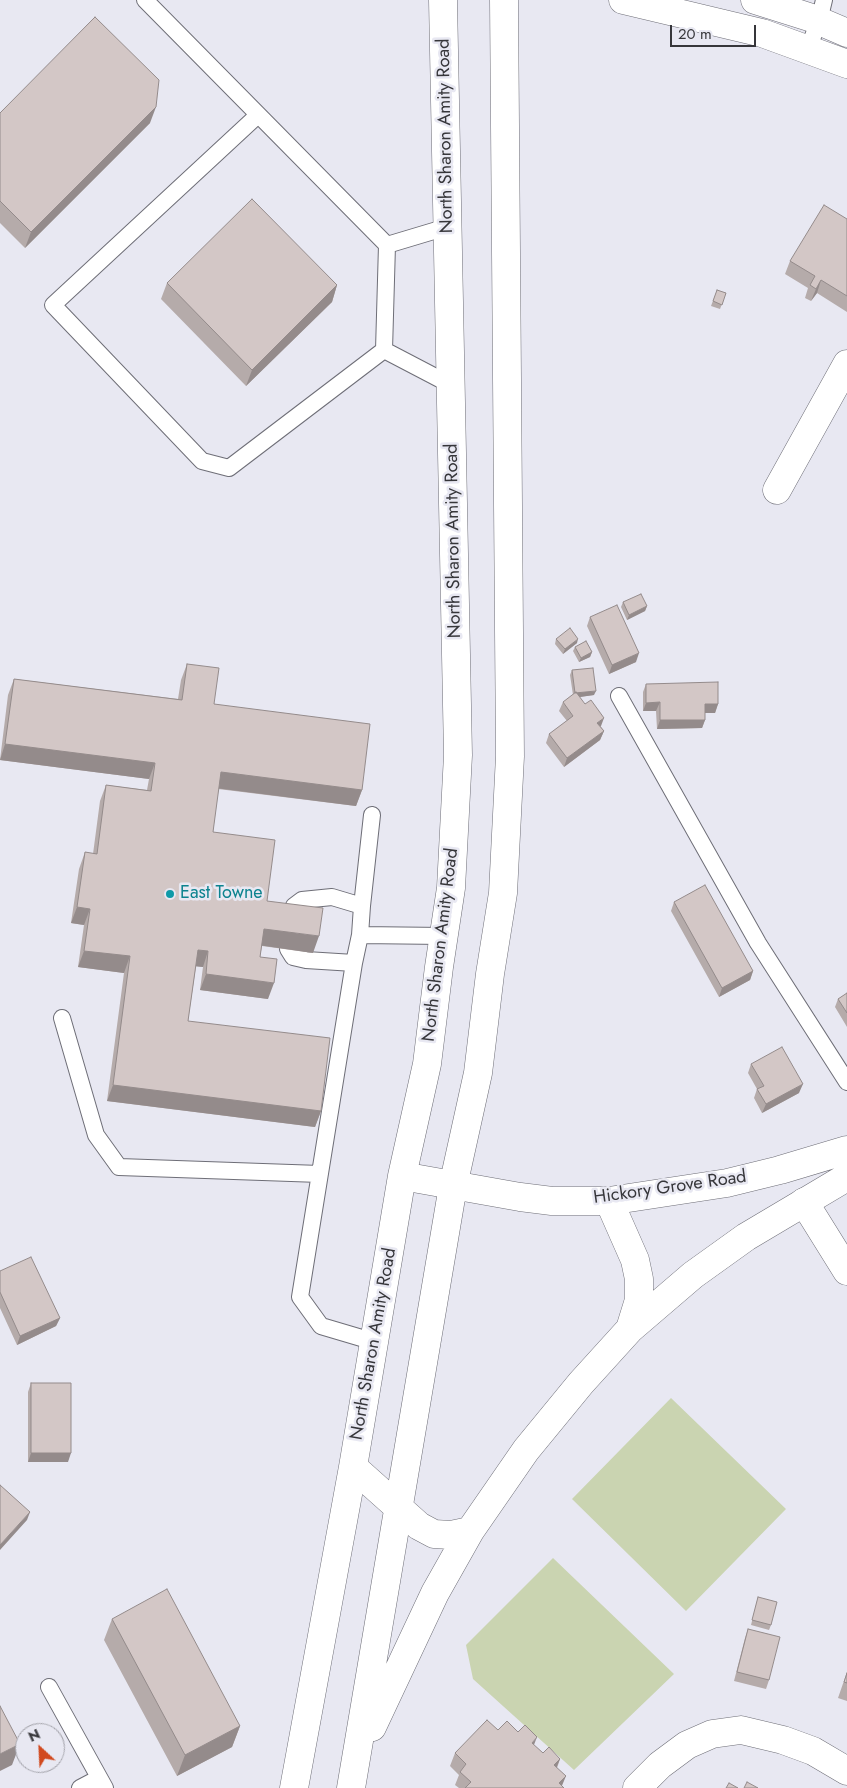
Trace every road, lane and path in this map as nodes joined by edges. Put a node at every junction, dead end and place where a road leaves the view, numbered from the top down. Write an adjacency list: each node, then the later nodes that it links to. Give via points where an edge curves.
1 (145, 0): 10 (lane)
2 (443, 0): 11 (main road, North Sharon Amity Road)
3 (504, 0): 31 (main road, via 510,756 502,893 478,1073)
4 (623, 0): 8 (main road, via 762,33)
5 (755, 0): 6 (main road)
6 (822, 11): 7 (main road); 8 (lane)
7 (847, 33)
8 (808, 49): 9 (main road)
9 (847, 64)
10 (258, 115): 12 (lane); 13 (lane, via 53,305 202,461 229,468)
11 (448, 227): 12 (lane); 15 (main road, North Sharon Amity Road)
12 (387, 245): 13 (lane)
13 (384, 350): 15 (lane)
14 (847, 364): 16 (main road)
15 (451, 385): 22 (main road, North Sharon Amity Road, via 458,755 451,888)
16 (777, 490)
17 (618, 696): 26 (lane, via 758,942)
18 (372, 815): 19 (lane)
19 (362, 906): 20 (lane, via 332,897 302,900 294,906); 21 (lane)
20 (287, 921)
21 (360, 935): 22 (lane); 24 (lane)
22 (444, 936): 29 (main road, North Sharon Amity Road, via 427,1064)
23 (288, 949): 24 (lane, via 293,957 306,960)
24 (354, 963): 28 (lane)
25 (62, 1018): 28 (lane, via 96,1135 119,1167)
26 (847, 1082)
27 (837, 1153): 30 (main road); 32 (main road, Hickory Grove Road, via 727,1183)
28 (320, 1174): 36 (lane, via 300,1297 321,1326)
29 (402, 1176): 31 (main road, Hickory Grove Road); 36 (main road, North Sharon Amity Road)
30 (845, 1183): 33 (main road)
31 (453, 1186): 32 (main road, Hickory Grove Road, via 552,1200); 38 (main road)
32 (609, 1201): 35 (main road, via 635,1260 639,1279 639,1300)
33 (804, 1202): 34 (main road); 35 (main road, via 692,1275)
34 (847, 1271)
35 (630, 1329): 39 (main road, via 526,1450)
36 (375, 1342): 37 (main road, North Sharon Amity Road)
37 (353, 1467): 38 (main road); 45 (main road, North Sharon Amity Road)
38 (397, 1508): 39 (main road, via 434,1534); 41 (main road)
39 (470, 1531): 41 (main road, via 435,1593)
40 (49, 1687): 43 (lane)
41 (357, 1760): 46 (main road)
42 (847, 1771): 47 (main road, via 813,1751 741,1730 712,1734 687,1745)
43 (102, 1783): 44 (lane)
44 (80, 1788)
45 (294, 1788)
46 (351, 1788)
47 (637, 1788)

